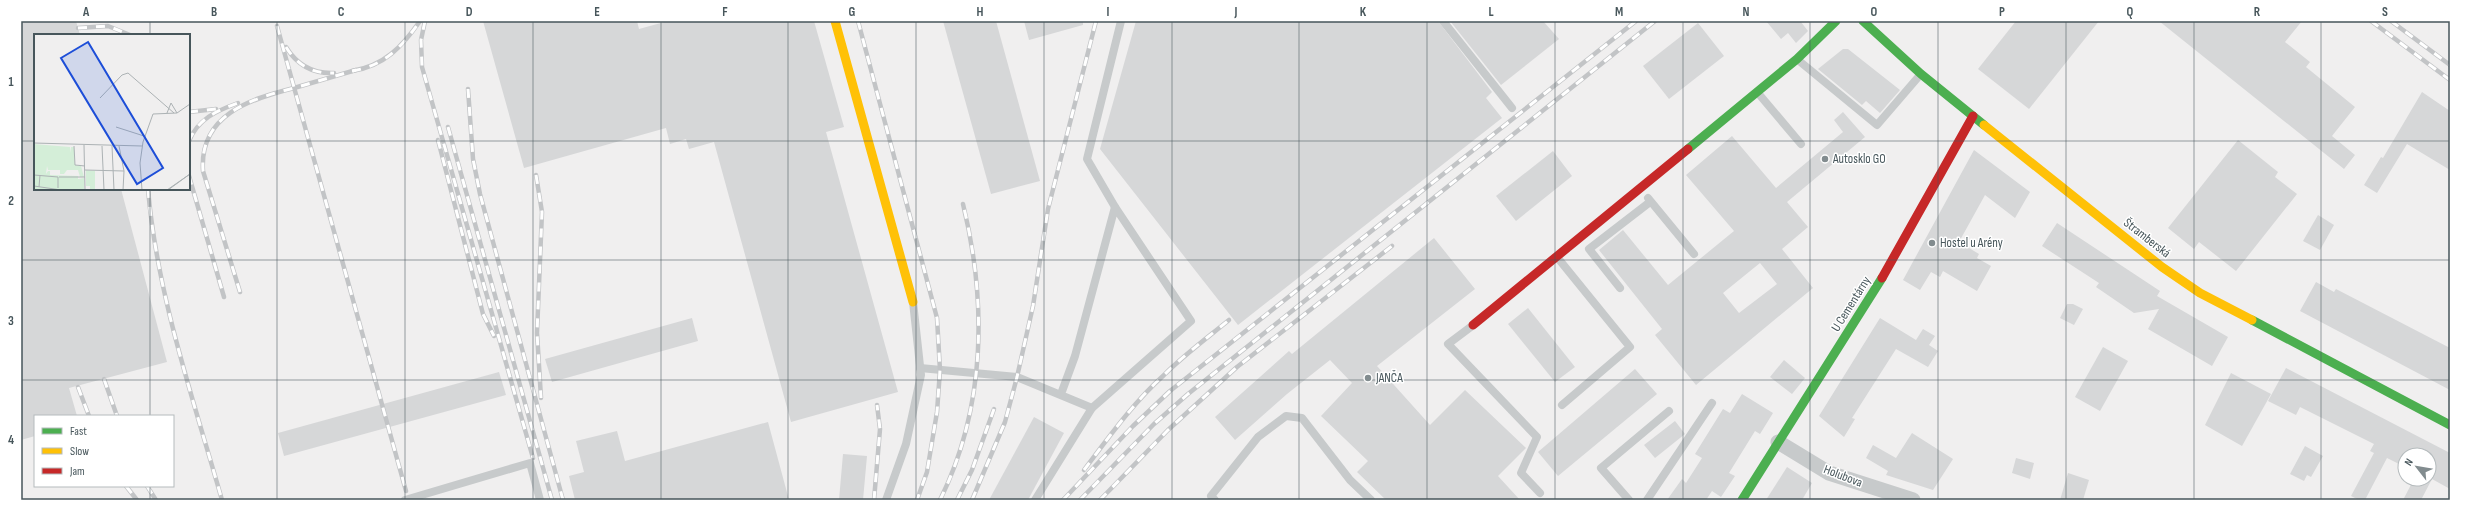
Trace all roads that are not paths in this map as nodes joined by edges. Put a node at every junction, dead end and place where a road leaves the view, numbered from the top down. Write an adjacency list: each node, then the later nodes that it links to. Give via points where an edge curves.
1 (835, 21): 18 (street)
2 (1121, 21): 14 (lane, via 1087,160)
3 (1443, 21): 9 (lane)
4 (1836, 21): 6 (street)
5 (1863, 21): 7 (street, Štramberská)
6 (1797, 59): 7 (lane, via 1877,125); 8 (street)
7 (1921, 74): 10 (street, Štramberská)
8 (1757, 92): 11 (lane); 12 (street)
9 (1512, 108)
10 (1973, 116): 26 (street, Štramberská, via 2162,267 2200,293); 27 (street, U Cementárny, via 1898,252)
11 (1801, 144)
12 (1639, 189): 13 (lane); 16 (street)
13 (1650, 202): 15 (lane); 17 (lane, via 1589,249)
14 (1115, 207): 21 (lane, via 1075,356); 24 (lane, via 1190,321)
15 (1694, 254)
16 (1557, 256): 19 (street); 23 (lane, via 1630,347)
17 (1620, 288)
18 (913, 302): 20 (lane)
19 (1473, 325): 28 (lane, via 1448,344 1537,437 1521,474)
20 (920, 368): 21 (lane, via 1017,377); 31 (lane, via 921,375 906,444)
21 (1061, 394): 24 (lane)
22 (1712, 403): 36 (lane)
23 (1562, 405)
24 (1092, 408): 32 (lane)
25 (1669, 411): 35 (lane, via 1601,468)
26 (2450, 425)
27 (1778, 442): 37 (street, U Cementárny); 38 (street, Holubova, via 1829,473)
28 (1540, 493)
29 (405, 500): 30 (lane, via 530,464)
30 (540, 500)
31 (886, 500)
32 (1036, 500)
33 (1215, 500): 34 (lane, via 1211,496 1258,437 1286,416 1302,418 1350,480)
34 (1371, 500)
35 (1629, 500)
36 (1648, 500)
37 (1742, 500)
38 (1914, 500)

